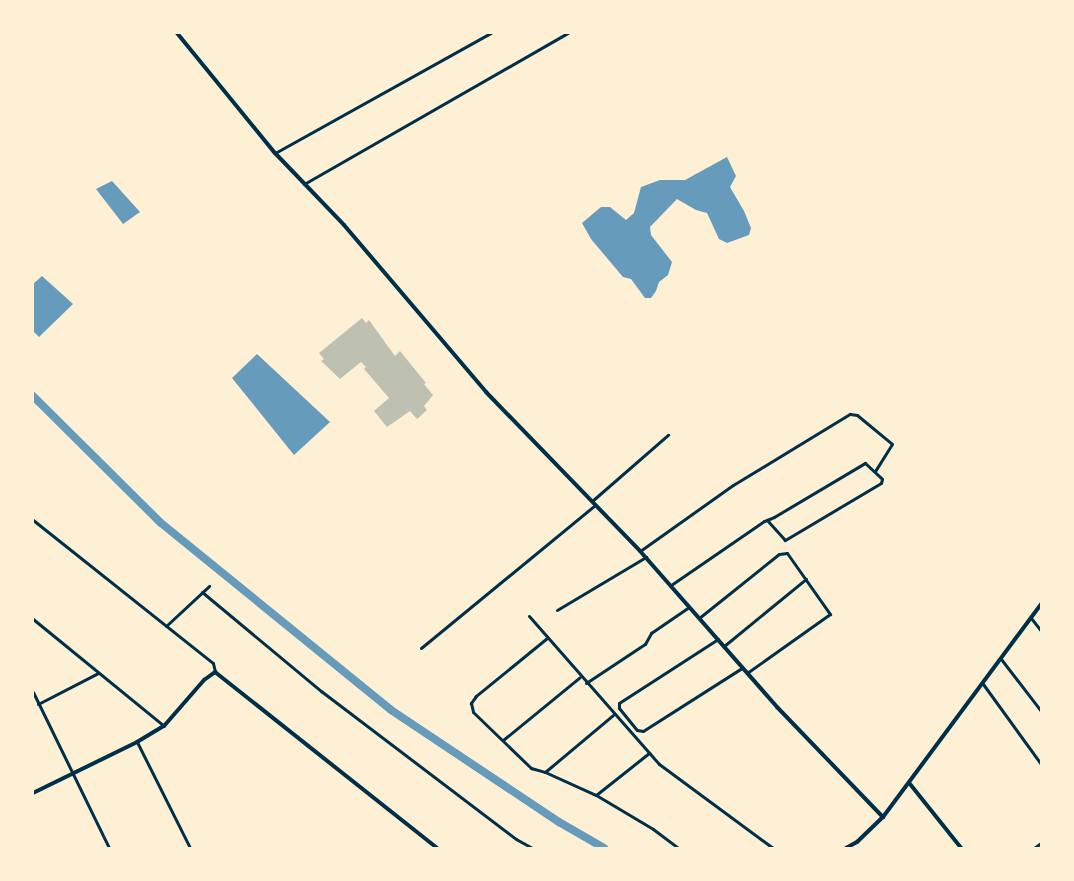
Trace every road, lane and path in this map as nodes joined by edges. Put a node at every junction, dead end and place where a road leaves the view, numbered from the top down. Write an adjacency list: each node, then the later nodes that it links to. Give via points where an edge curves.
1 (177, 33): 4 (street)
2 (491, 33): 4 (street)
3 (568, 33): 5 (street)
4 (275, 153): 5 (street)
5 (304, 184): 8 (street, via 344,225 486,392)
6 (668, 435): 8 (street)
7 (874, 471): 10 (street, via 865,463); 10 (street, via 881,477 881,483 785,540); 11 (street, via 892,444 850,414 733,485)
8 (592, 504): 11 (street); 29 (street)
9 (33, 519): 24 (street)
10 (767, 520): 14 (street)
11 (640, 551): 12 (street)
12 (646, 557): 14 (street); 19 (street)
13 (806, 579): 21 (street, via 787,553 782,553); 28 (street); 34 (street, via 830,616)
14 (671, 585): 18 (street)
15 (209, 586): 16 (street)
16 (202, 592): 24 (street); 57 (street, via 312,684)
17 (1041, 604): 22 (street)
18 (690, 607): 21 (street); 36 (street, via 651,633 645,644)
19 (557, 610)
20 (529, 616): 26 (street)
21 (699, 618): 27 (street)
22 (1031, 618): 25 (street); 30 (street)
23 (33, 619): 32 (street)
24 (166, 626): 33 (street, via 213,663)
25 (1041, 631)
26 (547, 638): 35 (street); 43 (street, via 471,704 473,712)
27 (718, 639): 28 (street); 31 (street, via 619,703 619,708 637,730 643,731)
28 (724, 646): 31 (street)
29 (421, 648)
30 (1001, 659): 37 (street); 40 (street)
31 (742, 668): 34 (street)
32 (99, 672): 39 (street); 42 (street)
33 (215, 672): 42 (street); 56 (street)
34 (747, 674): 52 (street)
35 (580, 677): 36 (street); 43 (street)
36 (586, 683): 41 (street)
37 (983, 684): 46 (street); 49 (street)
38 (33, 692): 39 (street)
39 (38, 704): 48 (street)
40 (1041, 711)
41 (614, 714): 45 (street); 47 (street)
42 (164, 726): 44 (street)
43 (503, 740): 47 (street, via 531,768)
44 (137, 742): 48 (street); 55 (street)
45 (649, 753): 51 (street); 59 (street, via 669,773)
46 (1041, 764)
47 (545, 772): 51 (street)
48 (72, 774): 50 (street); 54 (street)
49 (909, 784): 52 (street); 61 (street)
50 (33, 793)
51 (596, 795): 58 (street)
52 (884, 817): 60 (street)
53 (1041, 843): 62 (street)
54 (109, 848)
55 (190, 848)
56 (437, 848)
57 (532, 848)
58 (678, 848)
59 (773, 848)
60 (846, 848)
61 (961, 848)
62 (1034, 848)

